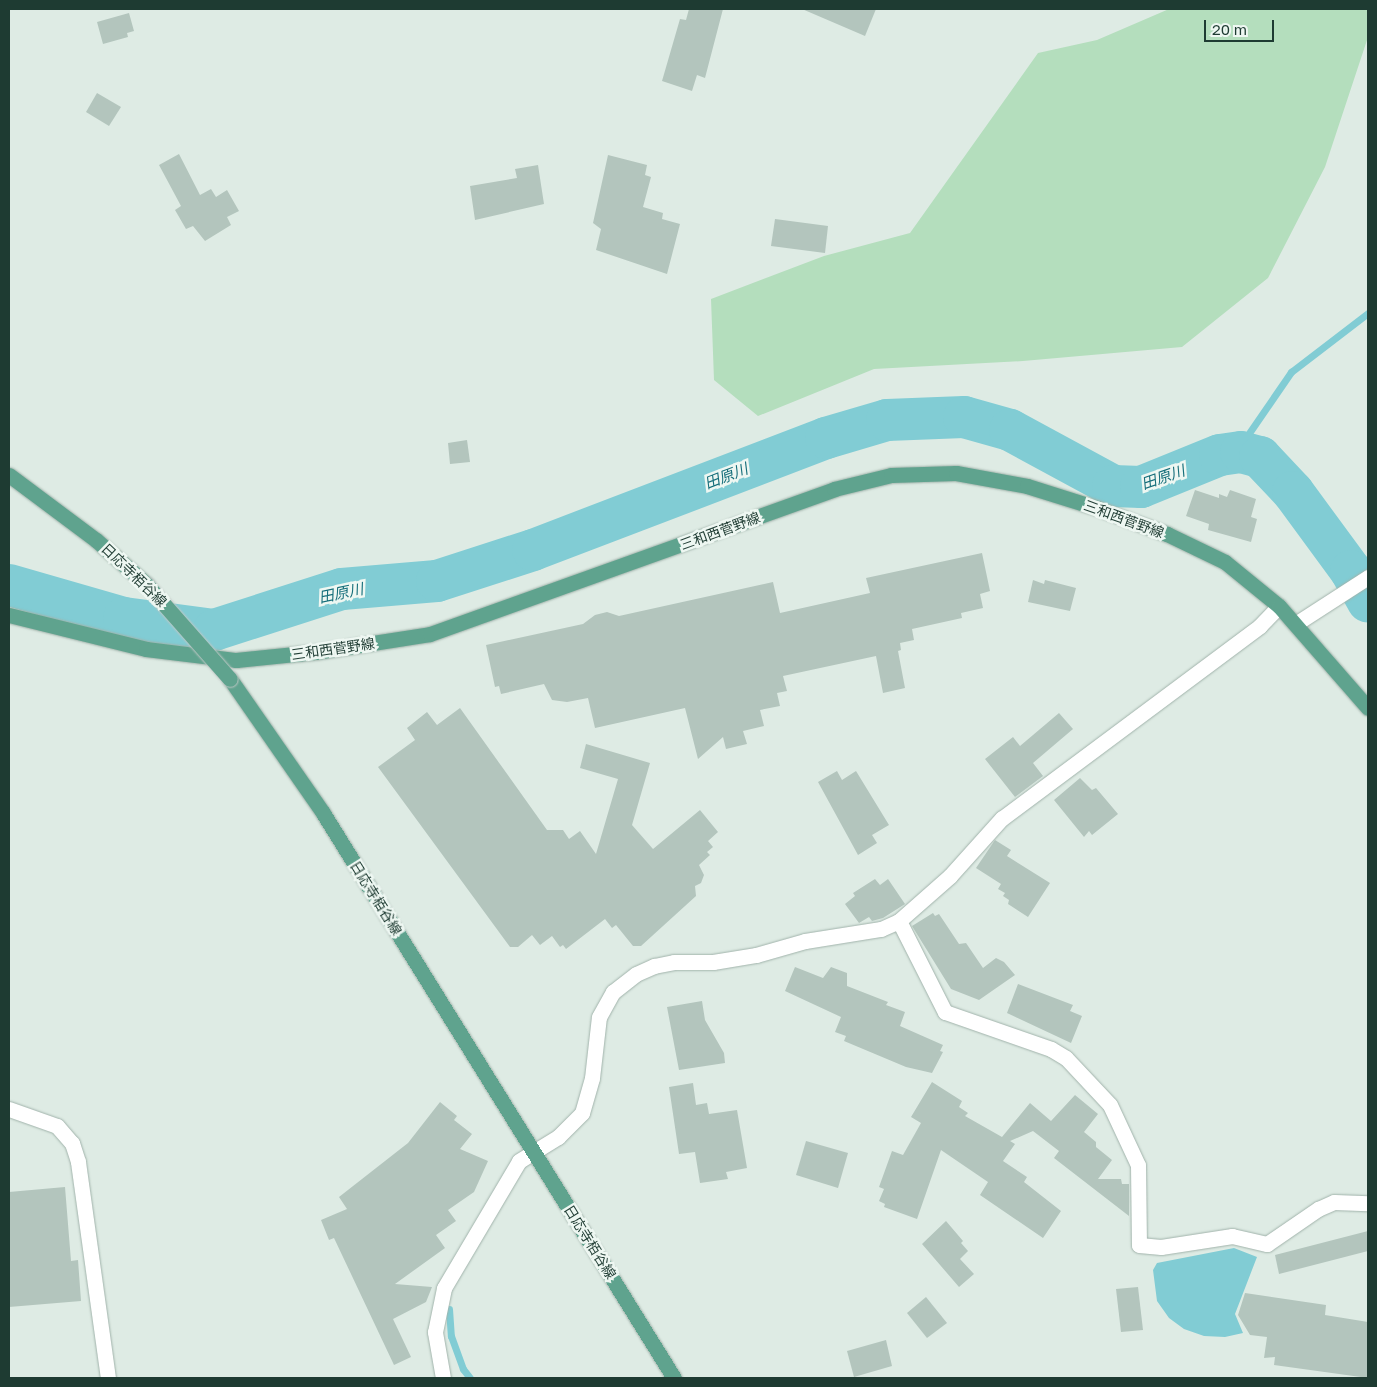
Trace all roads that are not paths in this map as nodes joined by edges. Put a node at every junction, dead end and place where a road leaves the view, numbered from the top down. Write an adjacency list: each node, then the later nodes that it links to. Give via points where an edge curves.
1 (9, 475): 9 (main road, 日応寺栢谷線, bridge, via 96,540 147,585 230,679 324,813)
2 (1368, 577): 5 (street)
3 (1279, 606): 4 (main road, 三和西菅野線, via 1225,562 1167,534 1027,486 956,473 891,475 834,489 430,634 315,652 236,660 164,652); 5 (main road, 三和西菅野線); 7 (street, via 1260,626 1002,818 950,876)
4 (9, 615)
5 (1297, 623): 6 (main road, 三和西菅野線)
6 (1368, 708)
7 (898, 921): 9 (street, via 881,929 805,941 756,955 713,962 674,962 636,974 604,1003 599,1017 588,1097 582,1113 558,1137); 10 (street, via 945,1012 1051,1049 1066,1058 1110,1105 1138,1166 1139,1244 1161,1247 1232,1236 1267,1244 1318,1209 1334,1202)
8 (9, 1109): 11 (street, via 58,1126 72,1143 78,1162)
9 (534, 1151): 12 (street, via 519,1161 508,1177 444,1288 436,1332); 13 (main road, 日応寺栢谷線)
10 (1368, 1203)
11 (108, 1378)
12 (443, 1378)
13 (674, 1378)

